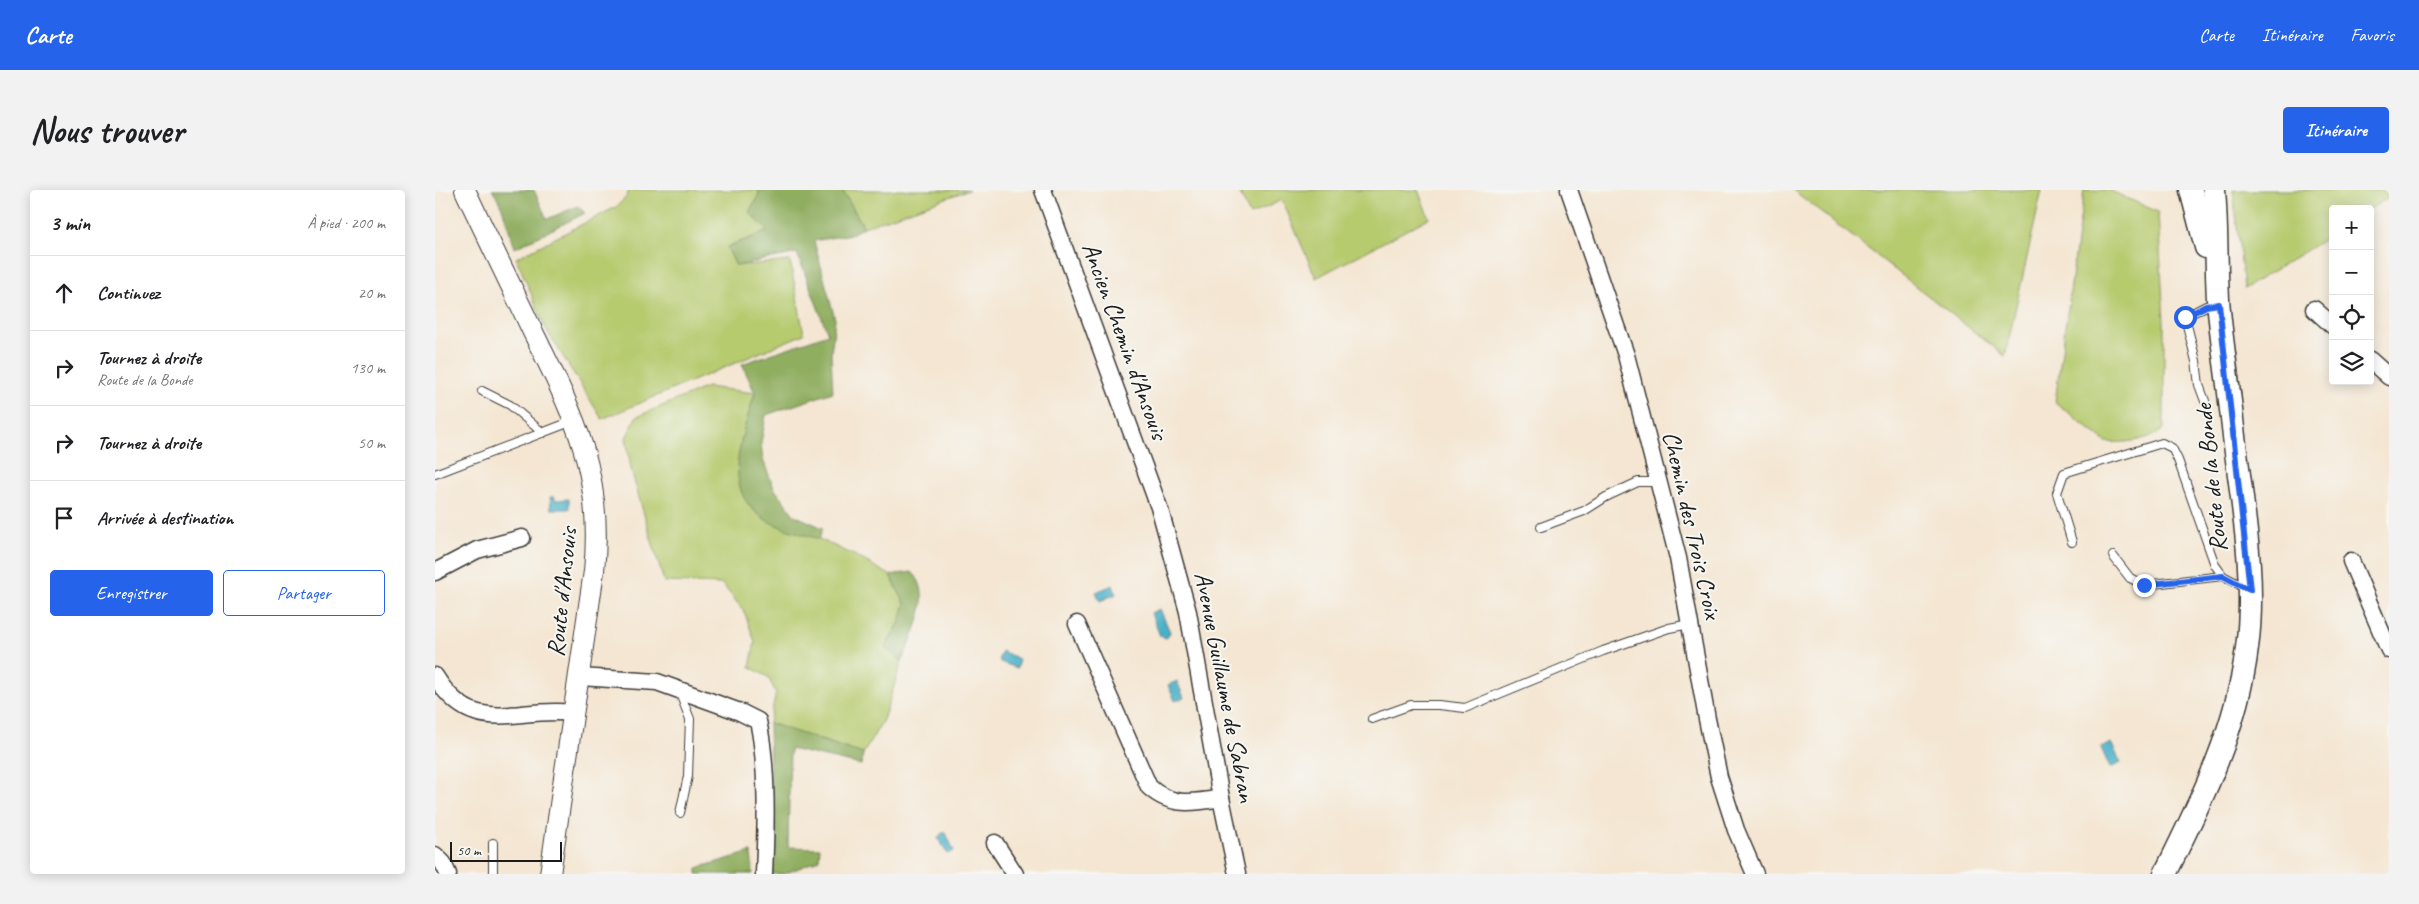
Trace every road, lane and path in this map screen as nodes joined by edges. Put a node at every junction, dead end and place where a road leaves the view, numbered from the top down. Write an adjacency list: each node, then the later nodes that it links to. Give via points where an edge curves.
1 (465, 190): 11 (street, Route d'Ansouis)
2 (1043, 190): 15 (street, Ancien Chemin d'Ansouis)
3 (1569, 190): 14 (street, Chemin des Trois Croix, via 1626,355)
4 (2191, 190): 6 (main road, Route de la Bonde)
5 (2214, 190): 6 (main road, Route de la Bonde)
6 (2219, 302): 10 (lane, via 2185,317); 23 (main road, Route de la Bonde)
7 (2314, 309): 8 (street)
8 (2329, 322)
9 (481, 391): 12 (lane, via 510,405)
10 (2205, 401)
11 (575, 421): 12 (lane); 28 (street, Route d'Ansouis, via 590,470 597,545)
12 (543, 432): 13 (lane)
13 (435, 474)
14 (1658, 482): 16 (lane, via 1638,482 1606,496 1584,511); 25 (street, Chemin des Trois Croix, via 1678,558)
15 (1160, 510): 32 (street, Avenue Guillaume de Sabran, via 1188,612)
16 (1541, 527)
17 (522, 538): 21 (street, via 477,550)
18 (2072, 542): 22 (lane, via 2057,493 2064,473 2162,443 2172,448 2178,460 2215,565)
19 (2113, 556): 22 (lane, via 2130,578 2144,585)
20 (2351, 561): 26 (street)
21 (435, 572)
22 (2223, 576): 23 (lane)
23 (2250, 590): 44 (main road, Route de la Bonde, via 2247,649 2232,721 2203,796)
24 (1077, 624): 32 (street, via 1149,787 1159,796 1188,804)
25 (1689, 624): 31 (lane, via 1603,651 1465,708 1411,705); 43 (street, Chemin des Trois Croix, via 1719,777 1736,830)
26 (2389, 650)
27 (435, 676): 30 (street, via 461,705 477,714)
28 (580, 676): 29 (street, via 657,682); 30 (street, Route d'Ansouis)
29 (679, 690): 33 (lane, via 690,718 688,776); 40 (street, via 740,712 758,722 762,739)
30 (574, 713): 39 (street, Route d'Ansouis)
31 (1372, 719)
32 (1221, 798): 42 (street, Avenue Guillaume de Sabran)
33 (680, 813)
34 (493, 843): 38 (lane)
35 (995, 843): 41 (street)
36 (435, 855): 37 (street, via 443,862)
37 (448, 874)
38 (493, 874)
39 (550, 874)
40 (765, 874)
41 (1015, 874)
42 (1237, 874)
43 (1755, 874)
44 (2165, 874)

